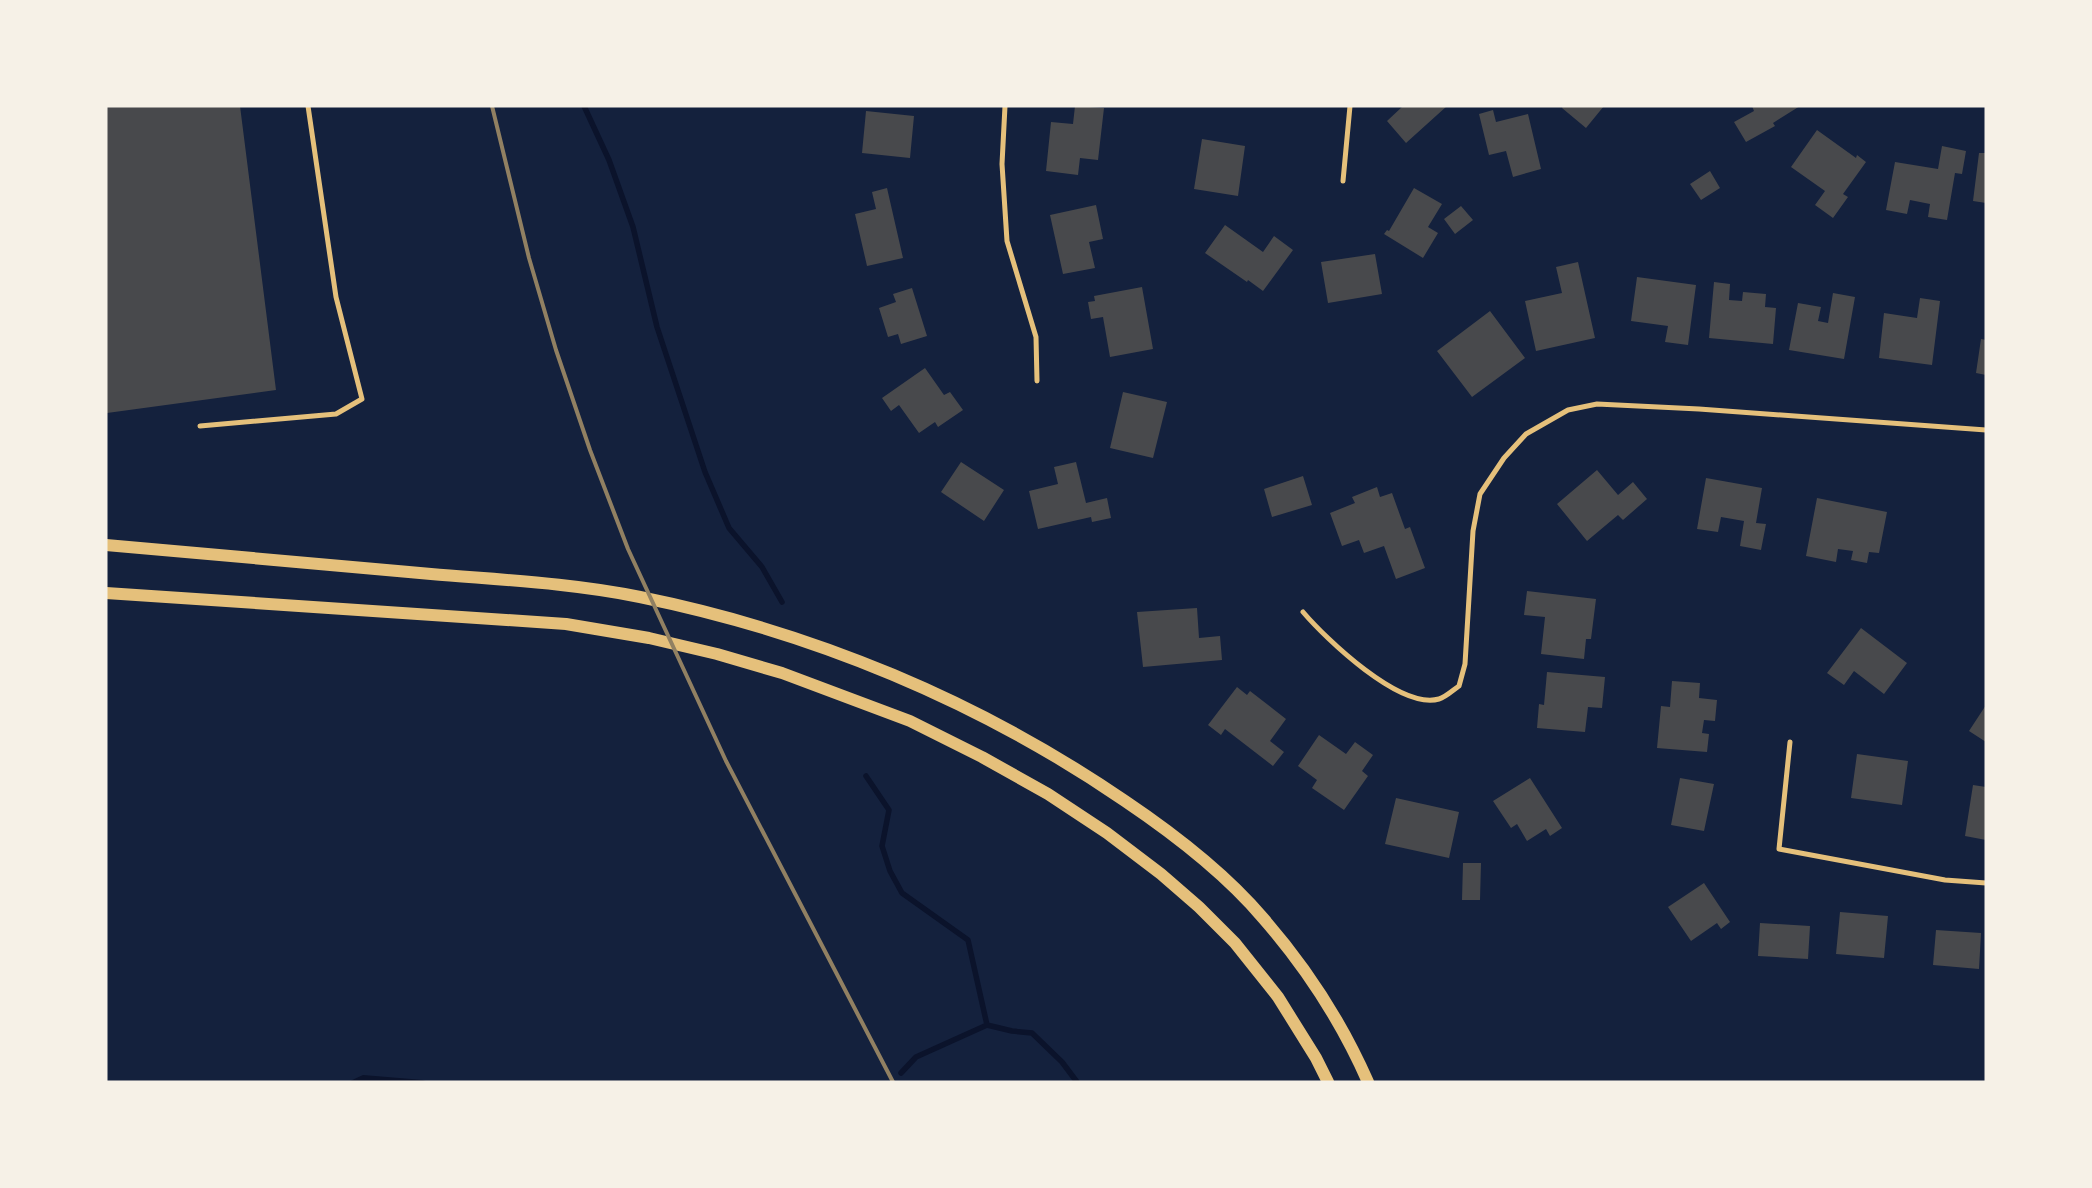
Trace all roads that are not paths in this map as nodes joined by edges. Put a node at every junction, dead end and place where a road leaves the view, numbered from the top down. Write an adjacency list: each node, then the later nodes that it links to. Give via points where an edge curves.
1 (308, 106): 6 (street, via 336,297 362,399 336,414)
2 (1005, 106): 5 (street, via 1002,164 1007,241 1036,337)
3 (1350, 106): 4 (street)
4 (1344, 181)
5 (1036, 382)
6 (200, 426)
7 (1986, 430): 10 (street, via 1597,404 1568,410 1526,434 1504,458 1480,494 1473,531 1465,664 1459,686 1439,699 1415,699 1384,684 1320,632)
8 (106, 545): 14 (main road, via 547,584 639,597 757,626 905,678 990,720 1081,771 1154,821 1211,867 1261,915 1290,951 1356,1053)
9 (106, 593): 13 (main road, via 566,624 707,651 782,673 910,721 982,757 1062,804 1162,874 1235,943 1278,997)
10 (1303, 612)
11 (1790, 742): 12 (street, via 1779,849 1945,880)
12 (1986, 883)
13 (1328, 1082)
14 (1368, 1082)

